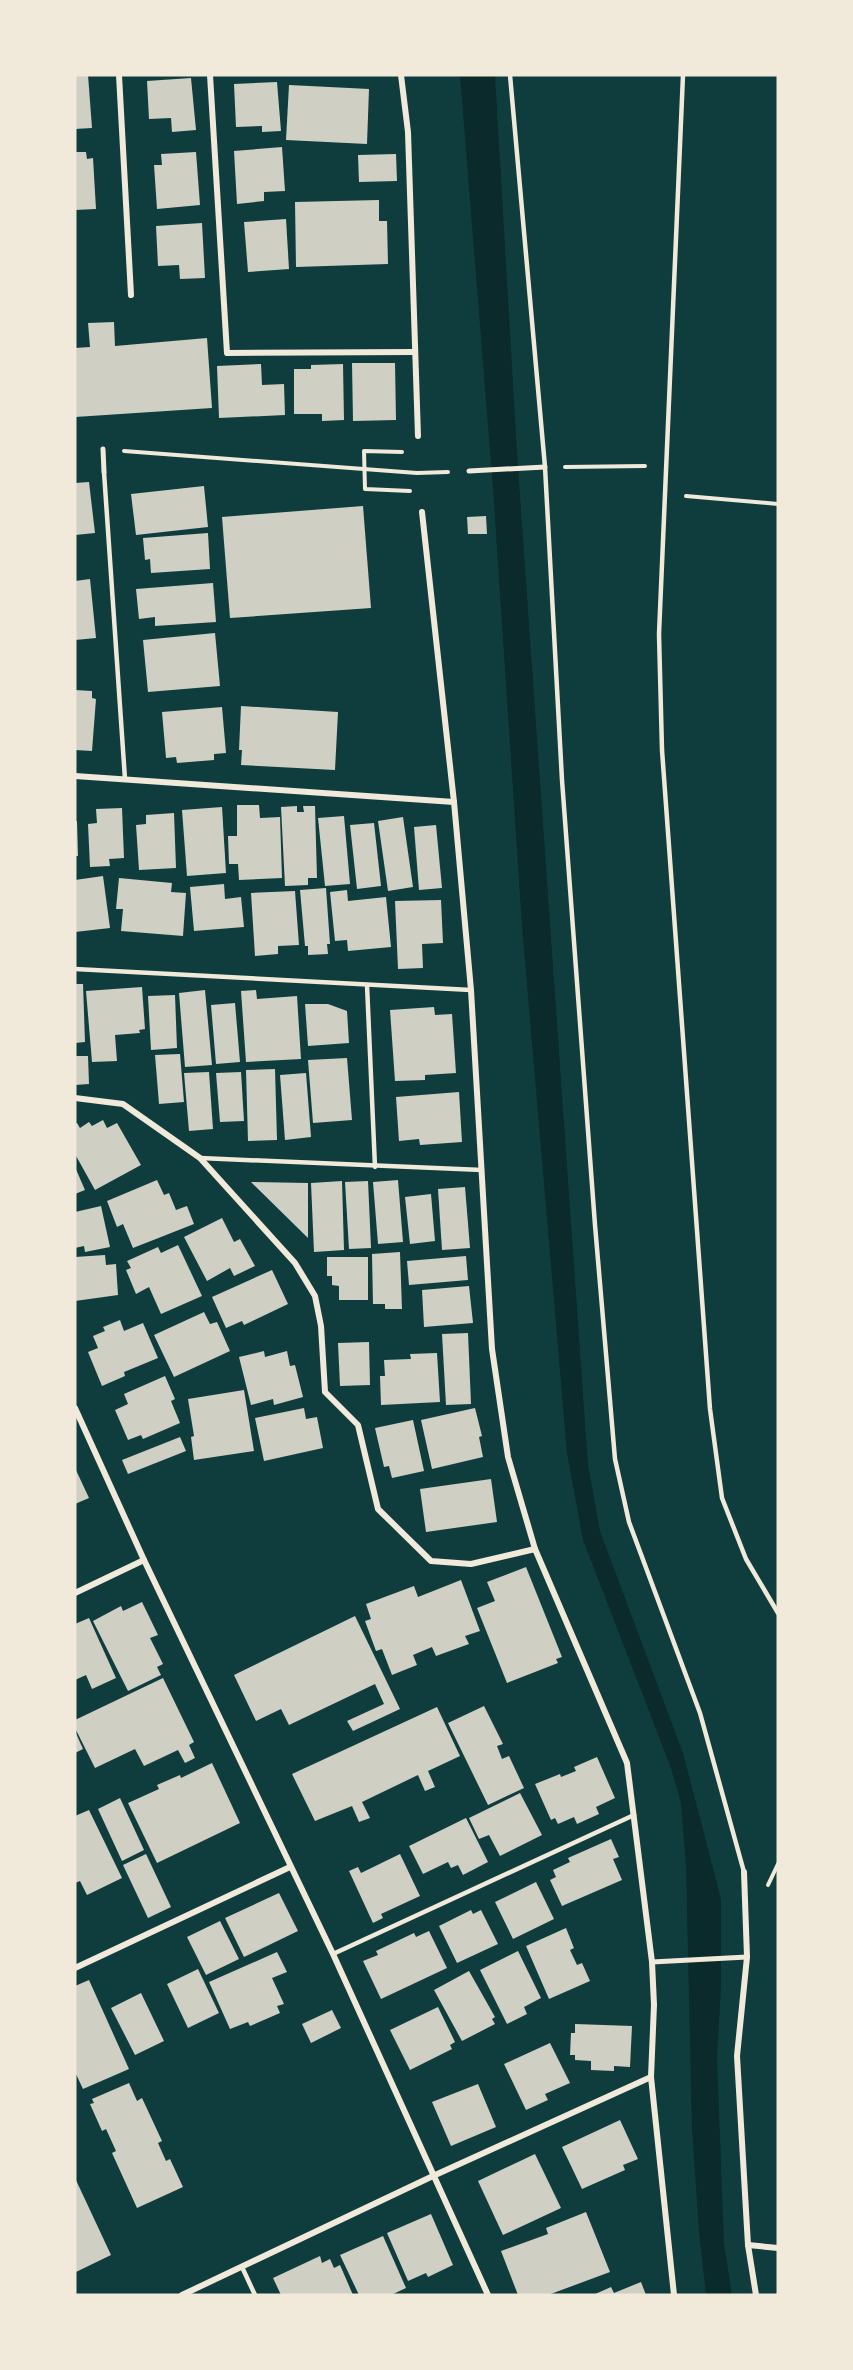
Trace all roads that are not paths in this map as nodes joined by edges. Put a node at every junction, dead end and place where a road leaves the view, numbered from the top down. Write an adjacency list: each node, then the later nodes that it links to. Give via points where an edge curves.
1 (119, 75): 6 (street)
2 (210, 75): 7 (street, via 227,353)
3 (401, 75): 7 (street, via 408,132)
4 (510, 75): 10 (lane)
5 (683, 75): 28 (lane, via 659,634 662,750 710,1409 722,1498 746,1559)
6 (131, 295)
7 (415, 352): 8 (street)
8 (418, 436)
9 (103, 449): 12 (street)
10 (545, 467): 11 (street); 31 (lane, via 562,791 615,1459 629,1522 700,1713)
11 (469, 471)
12 (104, 472): 15 (lane)
13 (422, 512): 16 (street)
14 (75, 776): 15 (street)
15 (124, 779): 16 (street)
16 (454, 802): 19 (street)
17 (75, 969): 18 (lane)
18 (367, 986): 19 (lane); 22 (lane)
19 (471, 990): 23 (street)
20 (75, 1098): 21 (street, via 123,1104)
21 (200, 1158): 22 (lane); 25 (street, via 295,1263 315,1296 325,1392 358,1425 378,1509 432,1561 471,1564)
22 (375, 1167): 23 (lane)
23 (483, 1170): 25 (street, via 492,1349 508,1457)
24 (75, 1408): 26 (street)
25 (535, 1549): 29 (street, via 627,1762)
26 (144, 1560): 27 (street); 30 (street)
27 (75, 1593)
28 (778, 1613)
29 (634, 1815): 32 (lane); 34 (street)
30 (290, 1867): 32 (street); 35 (street)
31 (744, 1872): 33 (street)
32 (333, 1954): 37 (street)
33 (747, 1956): 34 (street); 38 (street, via 737,2056)
34 (651, 1962): 36 (street)
35 (75, 1968)
36 (651, 2077): 37 (street); 44 (street)
37 (433, 2176): 40 (street); 43 (street)
38 (748, 2245): 39 (street); 45 (street)
39 (778, 2248)
40 (242, 2266): 41 (street); 42 (lane)
41 (182, 2295)
42 (255, 2295)
43 (488, 2295)
44 (674, 2295)
45 (756, 2295)

